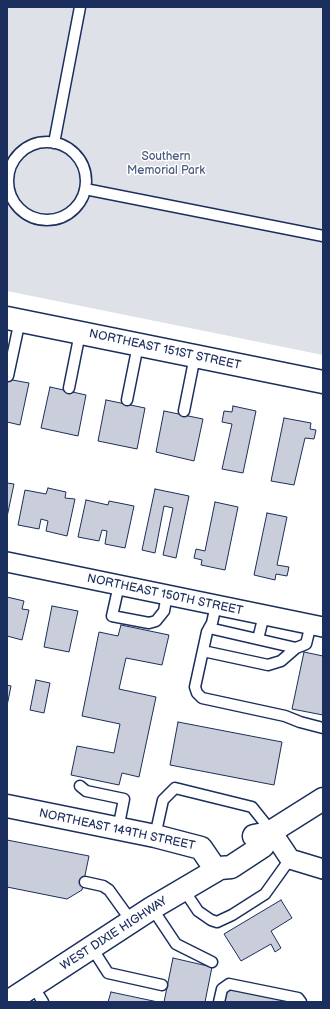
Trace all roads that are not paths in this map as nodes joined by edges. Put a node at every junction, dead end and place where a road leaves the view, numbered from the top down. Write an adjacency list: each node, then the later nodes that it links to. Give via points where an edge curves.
1 (80, 7): 2 (lane)
2 (54, 143): 3 (lane, via 62,144 73,151 81,161 86,173); 3 (lane, via 36,143 14,158 7,183 10,196 17,207 26,215 52,221 75,210)
3 (85, 189): 4 (lane)
4 (323, 236)
5 (13, 319): 6 (street, NORTHEAST 151ST STREET); 9 (lane)
6 (80, 332): 7 (street, NORTHEAST 151ST STREET); 11 (lane)
7 (138, 345): 8 (street, NORTHEAST 151ST STREET); 12 (lane)
8 (195, 356): 10 (street, NORTHEAST 151ST STREET); 13 (lane)
9 (8, 376)
10 (323, 382)
11 (69, 388)
12 (127, 400)
13 (184, 411)
14 (7, 562): 15 (street, NORTHEAST 150TH STREET)
15 (119, 585): 16 (street, NORTHEAST 150TH STREET); 16 (lane, via 112,616 149,623 156,621 164,611)
16 (167, 595): 17 (street, NORTHEAST 150TH STREET)
17 (216, 605): 18 (street, NORTHEAST 150TH STREET); 20 (lane)
18 (264, 615): 19 (street, NORTHEAST 150TH STREET); 21 (lane)
19 (317, 626): 22 (lane, via 306,644)
20 (209, 628): 21 (lane); 23 (lane)
21 (258, 639): 22 (lane)
22 (296, 648): 23 (lane, via 281,661 268,665)
23 (203, 650): 24 (lane, via 195,687 197,694 202,698 285,716)
24 (323, 728)
25 (80, 786): 28 (lane, via 86,790 124,799)
26 (323, 799): 29 (street, WEST DIXIE HIGHWAY)
27 (7, 806): 28 (street, NORTHEAST 149TH STREET)
28 (118, 829): 30 (street, NORTHEAST 149TH STREET)
29 (270, 832): 30 (lane, via 252,807 175,788 163,800); 31 (street); 32 (street, WEST DIXIE HIGHWAY, via 253,836 224,857)
30 (155, 836): 32 (street, NORTHEAST 149TH STREET, via 201,848)
31 (290, 859): 33 (street); 35 (lane, via 265,894 217,922 198,911)
32 (218, 869): 35 (street, WEST DIXIE HIGHWAY)
33 (323, 869)
34 (85, 882): 37 (lane, via 109,890)
35 (184, 890): 36 (street, WEST DIXIE HIGHWAY)
36 (152, 908): 37 (street, WEST DIXIE HIGHWAY); 39 (lane, via 176,944)
37 (132, 922): 38 (street, WEST DIXIE HIGHWAY)
38 (92, 948): 40 (lane, via 108,973); 41 (street, WEST DIXIE HIGHWAY)
39 (212, 962)
40 (162, 985)
41 (38, 994): 42 (street, WEST DIXIE HIGHWAY)
42 (8, 1002)
43 (219, 1002): 44 (lane, via 222,989 229,984 298,998)
44 (301, 1002)

